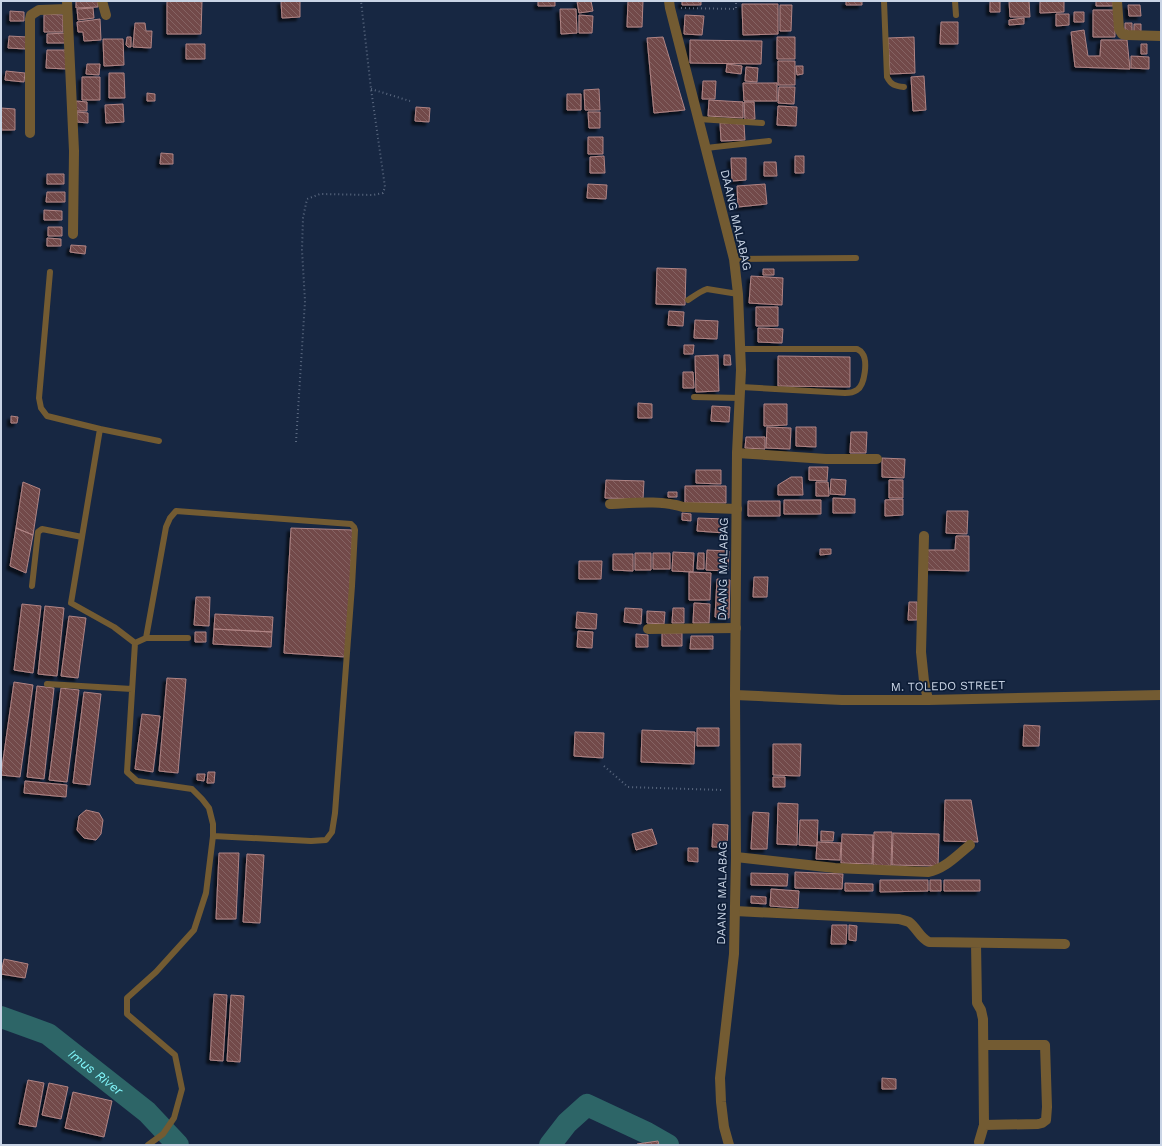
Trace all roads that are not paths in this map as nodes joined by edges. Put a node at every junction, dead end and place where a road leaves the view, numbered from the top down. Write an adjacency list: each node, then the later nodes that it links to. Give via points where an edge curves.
1 (102, 1): 8 (street)
2 (884, 1): 10 (lane, via 887,77 895,86)
3 (955, 1): 7 (lane)
4 (1117, 1): 9 (street, via 1119,29 1122,34)
5 (670, 4): 11 (street, DAANG MALABAG)
6 (67, 5): 13 (street, via 39,10 31,15); 16 (street, via 74,151)
7 (956, 14)
8 (106, 15)
9 (1161, 36)
10 (904, 87)
11 (698, 119): 12 (lane); 15 (street, DAANG MALABAG)
12 (762, 123)
13 (30, 133)
14 (769, 141): 15 (lane)
15 (706, 148): 18 (street, DAANG MALABAG)
16 (73, 234)
17 (856, 258): 18 (lane)
18 (734, 259): 20 (street, DAANG MALABAG)
19 (50, 272): 26 (lane, via 41,408 47,416)
20 (738, 294): 21 (lane, via 707,289); 22 (street, DAANG MALABAG)
21 (688, 300)
22 (740, 349): 23 (street, DAANG MALABAG); 23 (lane, via 857,349 863,353 865,361 863,380 858,389 851,393)
23 (741, 387): 25 (street, DAANG MALABAG)
24 (694, 397): 25 (lane)
25 (740, 398): 28 (street, DAANG MALABAG)
26 (100, 429): 27 (lane); 33 (lane)
27 (159, 440)
28 (737, 453): 29 (street, via 826,459); 31 (street, DAANG MALABAG)
29 (877, 459)
30 (610, 504): 31 (street, via 666,503 683,507)
31 (737, 509): 35 (street, DAANG MALABAG)
32 (924, 536): 44 (street, via 921,652)
33 (82, 537): 34 (lane, via 42,529 38,532); 39 (lane, via 71,603 114,627)
34 (32, 586)
35 (736, 628): 36 (street); 42 (street, DAANG MALABAG)
36 (648, 629)
37 (146, 638): 38 (lane); 39 (lane); 45 (lane, via 166,527 176,511 351,524 354,527 352,586 332,832 326,840)
38 (188, 638)
39 (135, 643): 41 (lane)
40 (47, 684): 41 (lane)
41 (132, 689): 45 (lane, via 127,772 137,781 192,789 209,808 213,824)
42 (735, 695): 44 (street, M. TOLEDO STREET, via 842,700); 47 (street, DAANG MALABAG)
43 (1161, 695): 44 (street, M. TOLEDO STREET)
44 (928, 700)
45 (212, 836): 54 (lane, via 206,893 194,930 156,972 127,998 127,1014 175,1055 182,1089 174,1118 163,1134)
46 (970, 845): 47 (street, via 944,866 928,872 835,868)
47 (736, 857): 48 (street, DAANG MALABAG)
48 (735, 911): 49 (street, via 899,919 909,922 924,940 929,942); 55 (street, DAANG MALABAG, via 734,954 720,1078 721,1102)
49 (976, 943): 50 (street); 51 (street, via 977,1003 984,1019)
50 (1065, 944)
51 (984, 1045): 52 (street); 52 (street, via 1045,1045 1047,1107 1046,1120 1042,1123)
52 (984, 1125): 53 (street)
53 (979, 1142)
54 (148, 1145)
55 (729, 1145)

